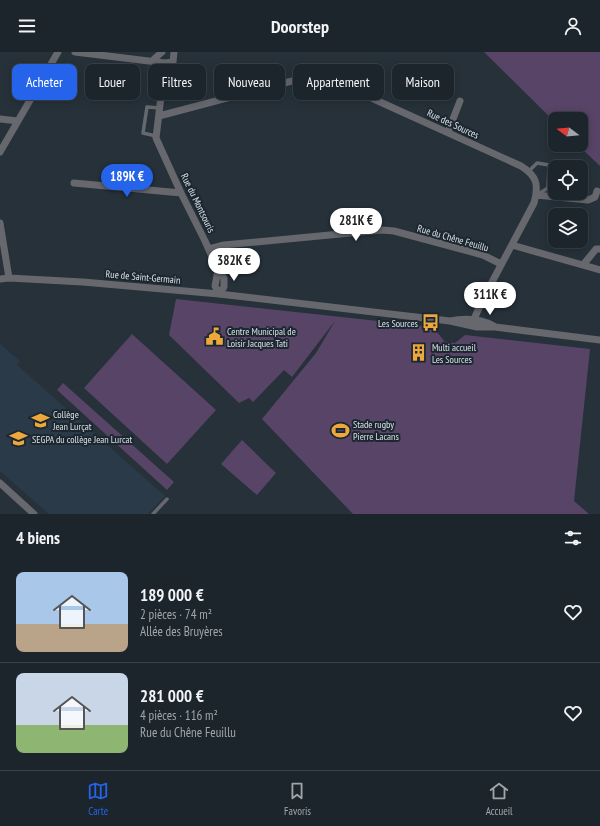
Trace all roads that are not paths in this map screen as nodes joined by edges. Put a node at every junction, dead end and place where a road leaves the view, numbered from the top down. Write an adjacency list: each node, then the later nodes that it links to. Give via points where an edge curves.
1 (58, 52): 11 (street)
2 (75, 52): 5 (street)
3 (162, 52): 5 (street)
4 (174, 52): 6 (street, via 173,62)
5 (152, 61): 6 (street)
6 (165, 63): 8 (street, Rue du Montsouris)
7 (460, 101): 12 (street)
8 (160, 108): 9 (street, Rue du Montsouris); 13 (lane, via 147,107 143,133)
9 (159, 116): 12 (street, Rue des Sources, via 311,76 356,90); 13 (street, Rue du Montsouris)
10 (0, 119): 11 (street)
11 (18, 121): 14 (street)
12 (448, 132): 15 (street, Rue des Sources)
13 (157, 136): 18 (street, Rue du Montsouris)
14 (0, 152)
15 (529, 171): 19 (street, via 536,181); 19 (lane, via 537,163 548,165 548,188)
16 (74, 183): 18 (street)
17 (597, 191): 19 (street, via 595,197 588,200)
18 (181, 193): 22 (street, Rue du Montsouris)
19 (536, 195): 21 (street)
20 (0, 222): 27 (street)
21 (512, 245): 24 (street); 25 (street)
22 (209, 249): 24 (street, Rue du Chêne Feuillu, via 224,245 382,230 483,255); 29 (street, Rue du Montsouris, via 218,270 215,286)
23 (600, 249): 25 (street, via 596,249)
24 (501, 264): 30 (street, via 482,301 476,317)
25 (582, 265): 26 (street)
26 (600, 270)
27 (9, 278): 28 (street, Rue de Saint-Germain); 29 (street, Rue de Saint-Germain)
28 (0, 279)
29 (219, 294): 30 (street, Rue de Saint-Germain)
30 (477, 324): 31 (street, Rue de Saint-Germain, via 485,322 495,327)
31 (600, 340)
32 (0, 483): 34 (street)
33 (167, 499): 35 (lane)
34 (34, 514)
35 (153, 514)

